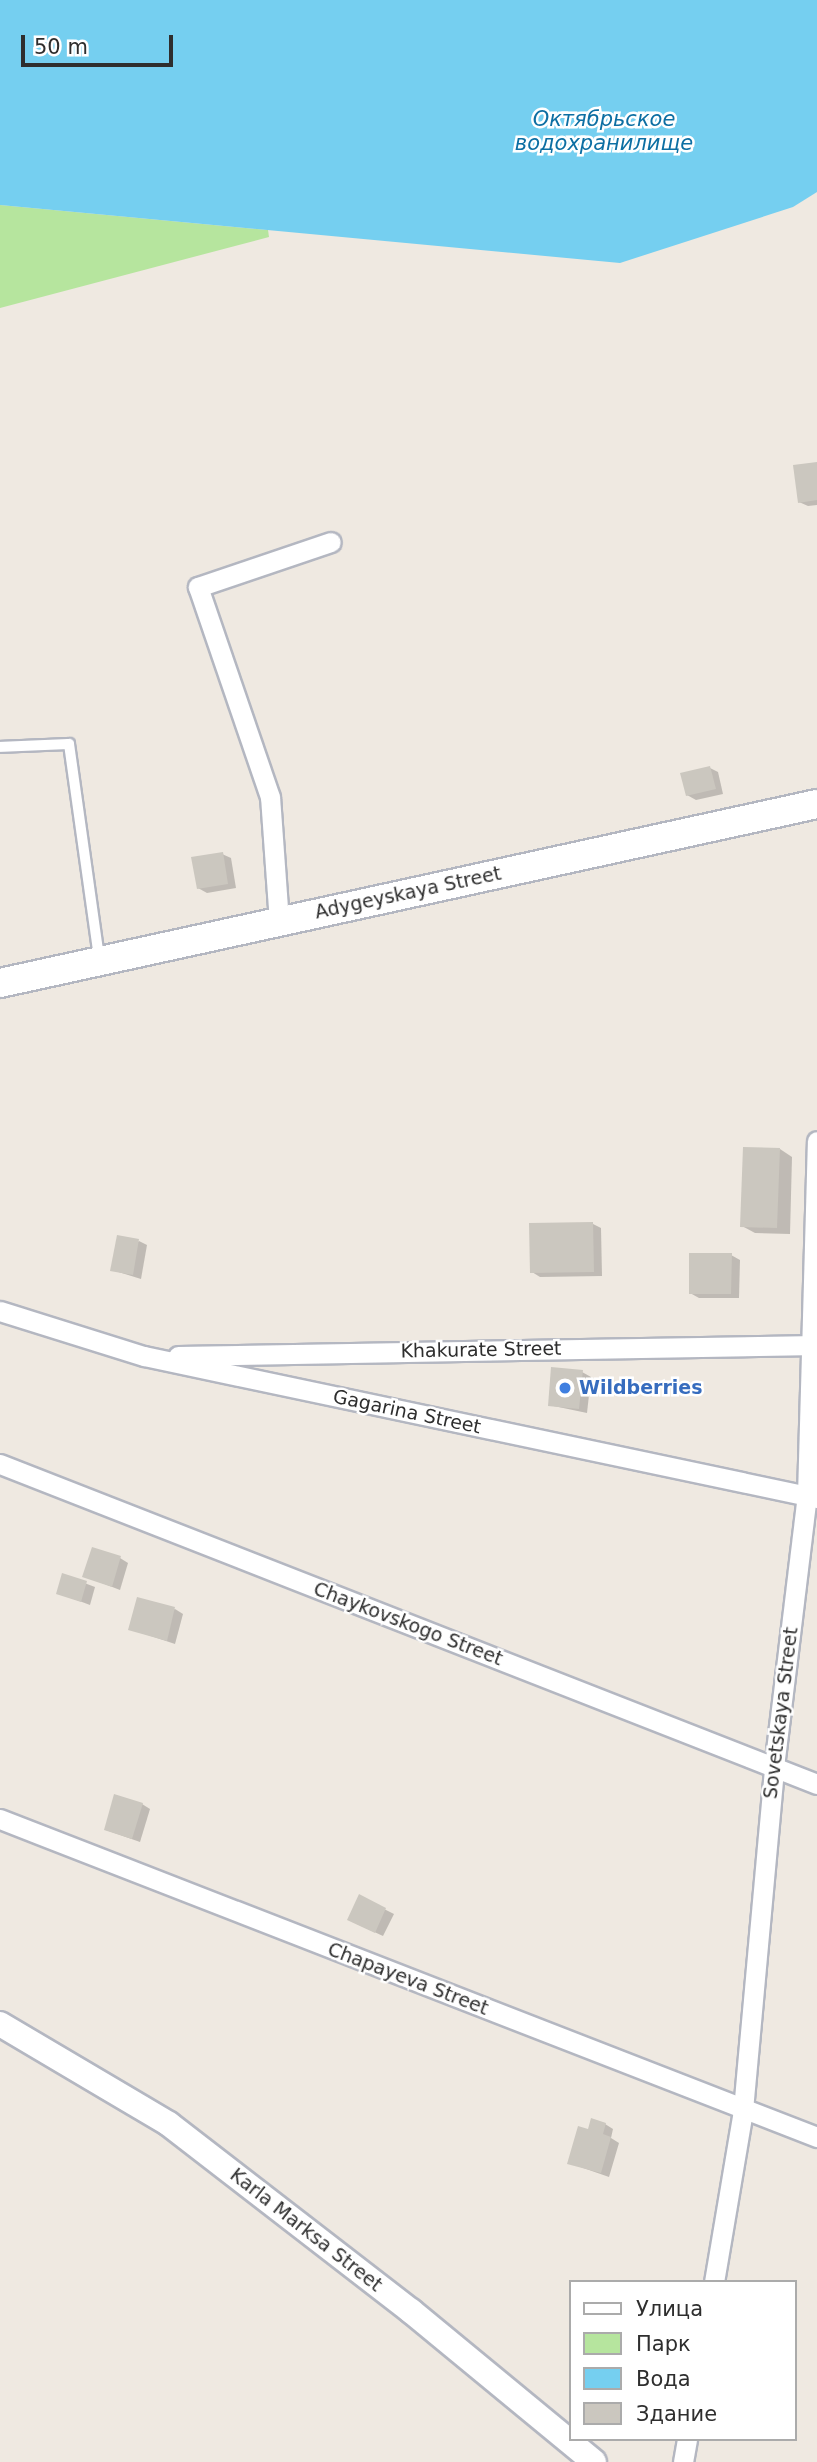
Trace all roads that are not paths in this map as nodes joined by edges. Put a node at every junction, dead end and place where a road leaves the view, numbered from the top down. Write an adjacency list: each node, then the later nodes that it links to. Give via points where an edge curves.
1 (331, 542): 4 (street, via 198,587 270,797)
2 (0, 747): 5 (lane, via 69,744)
3 (817, 804): 4 (main road, Adygeyskaya Street)
4 (279, 922): 5 (main road, Adygeyskaya Street)
5 (99, 961): 6 (main road, Adygeyskaya Street)
6 (0, 983)
7 (817, 1141): 9 (street, Sovetskaya Street)
8 (0, 1311): 10 (street, Gagarina Street)
9 (814, 1345): 10 (street, Khakurate Street); 12 (street, Sovetskaya Street)
10 (144, 1356): 12 (street, Gagarina Street)
11 (0, 1464): 13 (street, Chaykovskogo Street)
12 (812, 1497): 13 (street, Sovetskaya Street)
13 (774, 1767): 14 (street, Chaykovskogo Street); 17 (street, Sovetskaya Street)
14 (817, 1784)
15 (0, 1819): 17 (street, Chapayeva Street)
16 (0, 2024): 20 (street, Karla Marksa Street, via 169,2124 411,2311)
17 (743, 2110): 18 (street, Chapayeva Street); 19 (street, Sovetskaya Street)
18 (817, 2137)
19 (714, 2280)
20 (568, 2441)
21 (569, 2441): 23 (street, Karla Marksa Street)
22 (687, 2441): 24 (street)
23 (594, 2462)
24 (683, 2462)

